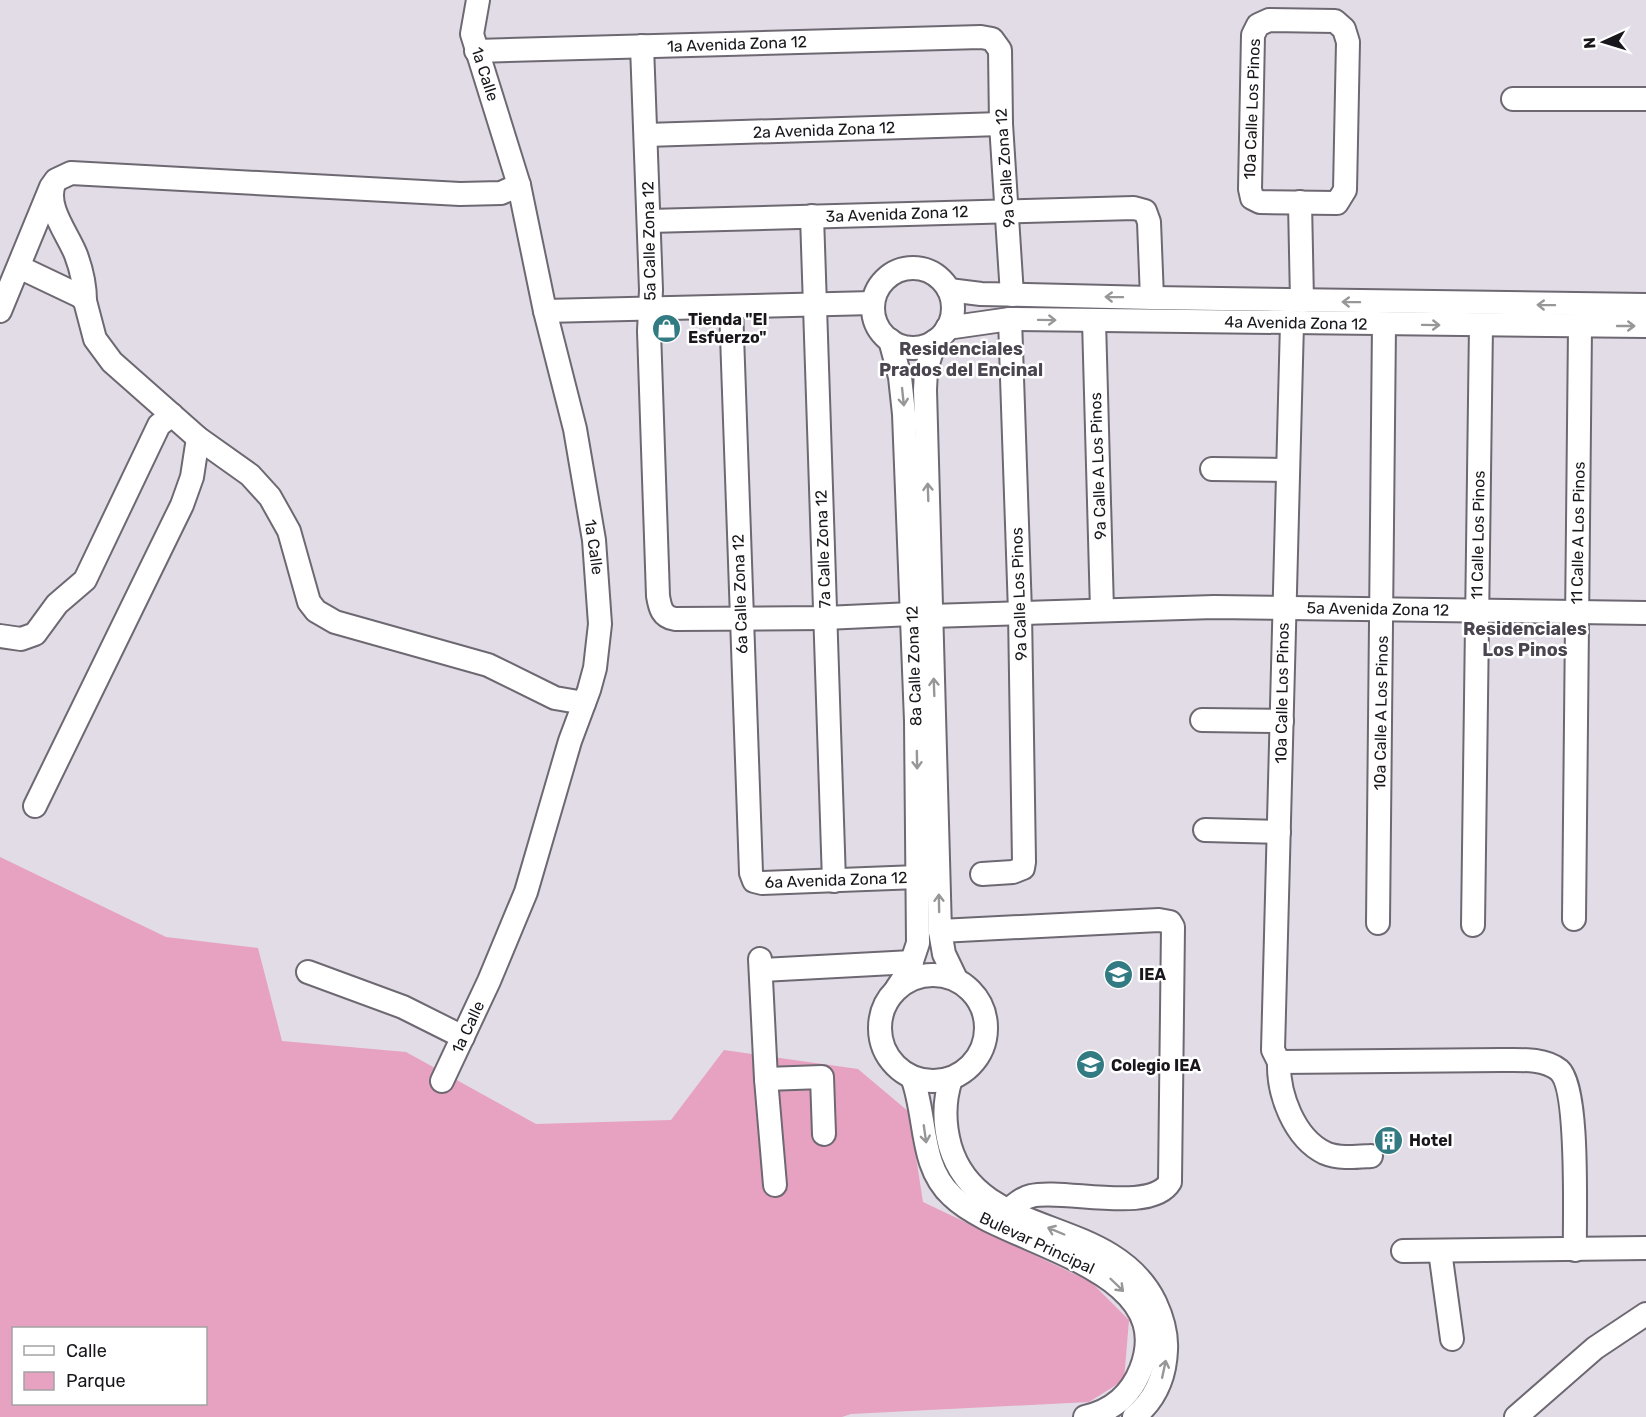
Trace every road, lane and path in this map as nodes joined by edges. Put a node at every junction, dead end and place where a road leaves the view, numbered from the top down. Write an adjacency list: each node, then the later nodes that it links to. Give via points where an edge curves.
1 (478, 0): 4 (street, 1a Calle, via 472,34)
2 (996, 41): 3 (street, 1a Avenida Zona 12, via 981,37); 7 (street, 9a Calle Zona 12, via 1000,50)
3 (642, 46): 4 (street, 1a Avenida Zona 12); 8 (street, 5a Calle Zona 12)
4 (476, 51): 10 (street, 1a Calle)
5 (1513, 99): 6 (street)
6 (1646, 99)
7 (1001, 124): 8 (street, 2a Avenida Zona 12); 12 (street, 9a Calle Zona 12)
8 (646, 135): 14 (street, 5a Calle Zona 12)
9 (56, 180): 10 (street, via 81,172 460,194 501,194); 15 (street); 19 (street, via 52,192 55,209 83,274)
10 (519, 185): 27 (street, 1a Calle)
11 (1300, 202): 11 (street, 10a Calle Los Pinos, via 1260,202 1252,198 1250,189 1253,35 1258,25 1269,20 1335,21 1344,29 1348,42 1345,190 1337,203); 20 (street)
12 (1008, 211): 13 (street, 3a Avenida Zona 12); 17 (street, 9a Calle Zona 12); 18 (street, 3a Avenida Zona 12, via 1145,211 1149,222)
13 (812, 216): 14 (street, 3a Avenida Zona 12); 22 (street, 7a Calle Zona 12)
14 (649, 221): 25 (street, 5a Calle Zona 12)
15 (19, 267): 19 (street, via 74,291); 26 (street)
16 (949, 290): 17 (street, 4a Avenida Zona 12); 21 (street, via 931,272 906,268 884,280); 35 (street, via 952,303)
17 (1012, 295): 18 (street, 4a Avenida Zona 12, one-way to 17)
18 (1152, 298): 20 (street, 4a Avenida Zona 12)
19 (85, 301): 37 (street, via 100,349)
20 (1302, 301): 23 (street, 4a Avenida Zona 12, one-way to 20)
21 (873, 303): 22 (street); 36 (street, via 876,324)
22 (814, 305): 24 (street); 50 (street, 7a Calle Zona 12)
23 (1646, 305)
24 (731, 307): 25 (street); 51 (street, 6a Calle Zona 12)
25 (650, 309): 27 (street); 48 (street, 5a Calle Zona 12, via 658,596)
26 (0, 311)
27 (545, 311): 53 (street, 1a Calle, via 575,429 598,572 599,646)
28 (1010, 320): 29 (street, 4a Avenida Zona 12, one-way to 29); 35 (street, 4a Avenida Zona 12); 45 (street, 9a Calle Los Pinos)
29 (1094, 321): 30 (street, 4a Avenida Zona 12); 43 (street, 9a Calle A Los Pinos)
30 (1292, 323): 31 (street, 4a Avenida Zona 12); 40 (street, 10a Calle Los Pinos)
31 (1384, 324): 32 (street, 4a Avenida Zona 12, one-way to 32); 42 (street, 10a Calle A Los Pinos)
32 (1481, 326): 34 (street, 4a Avenida Zona 12); 44 (street, 11 Calle Los Pinos)
33 (1646, 326): 34 (street, 4a Avenida Zona 12, one-way to 33)
34 (1580, 327): 46 (street, 11 Calle A Los Pinos)
35 (941, 334): 36 (street, via 912,348); 49 (street, 8a Calle Zona 12, one-way to 35, via 926,370)
36 (890, 340): 49 (street, 8a Calle Zona 12, one-way to 49, via 903,396)
37 (172, 415): 38 (street); 52 (street, via 159,425 85,580 57,603 35,634 21,639)
38 (198, 438): 53 (street, via 250,475 270,497 289,531 309,602 324,617 488,665 555,698); 56 (street, via 192,477 177,515)
39 (1212, 469): 40 (street)
40 (1288, 470): 41 (street, 10a Calle Los Pinos)
41 (1285, 608): 42 (street, 5a Avenida Zona 12); 43 (street, 5a Avenida Zona 12); 55 (street, 10a Calle Los Pinos)
42 (1382, 609): 44 (street, 5a Avenida Zona 12); 64 (street, 10a Calle A Los Pinos)
43 (1102, 610): 45 (street, 5a Avenida Zona 12)
44 (1477, 611): 46 (street, 5a Avenida Zona 12); 65 (street, 11 Calle Los Pinos)
45 (1020, 612): 49 (street, 5a Avenida Zona 12); 59 (street, 9a Calle Los Pinos, via 1023,868)
46 (1577, 612): 47 (street, 5a Avenida Zona 12); 63 (street, 11 Calle A Los Pinos)
47 (1646, 613)
48 (664, 615): 51 (street, 5a Avenida Zona 12, via 675,619)
49 (921, 615): 50 (street, 5a Avenida Zona 12); 60 (street, 8a Calle Zona 12, one-way to 60); 66 (street, 8a Calle Zona 12, one-way to 49)
50 (825, 618): 51 (street, 5a Avenida Zona 12); 62 (street, 7a Calle Zona 12)
51 (741, 619): 61 (street, 6a Calle Zona 12, via 750,869)
52 (0, 636)
53 (584, 703): 71 (street, 1a Calle, via 526,892)
54 (1202, 720): 55 (street)
55 (1282, 721): 58 (street, 10a Calle Los Pinos)
56 (35, 806)
57 (1205, 830): 58 (street)
58 (1279, 832): 72 (street, 10a Calle Los Pinos, via 1273,1050)
59 (982, 874)
60 (918, 878): 62 (street, 6a Avenida Zona 12); 67 (street, 8a Calle Zona 12, via 918,943)
61 (754, 881): 62 (street, 6a Avenida Zona 12)
62 (834, 881)
63 (1574, 919)
64 (1378, 923)
65 (1473, 925)
66 (940, 931): 69 (street, 8a Calle Zona 12, via 944,954); 80 (street, via 1159,920 1170,922 1173,927 1170,1182 1163,1191 1148,1196 1033,1195)
67 (912, 962): 70 (street, 8a Calle Zona 12); 74 (street, via 761,965)
68 (308, 972): 71 (street, via 403,1007)
69 (956, 980): 70 (street, via 925,975); 75 (street, via 979,1000 986,1031 976,1060)
70 (897, 988): 73 (street, via 881,1016 880,1032 892,1063)
71 (463, 1037): 76 (street, 1a Calle)
72 (1279, 1062): 78 (street, 10a Calle Los Pinos, via 1282,1096 1301,1131 1313,1144 1338,1156); 82 (street, via 1501,1060 1554,1066 1567,1081 1572,1105)
73 (912, 1077): 75 (street, via 924,1081); 87 (street, Bulevar Principal, one-way to 87, via 927,1153 940,1183 951,1196 989,1222 1112,1279 1141,1318 1146,1348 1137,1378 1122,1399)
74 (766, 1078): 77 (street, via 822,1077); 79 (street)
75 (951, 1079): 80 (street, Bulevar Principal, via 946,1092 946,1120 952,1151 978,1192)
76 (442, 1081)
77 (824, 1134)
78 (1371, 1156)
79 (776, 1185)
80 (1008, 1210): 88 (street, Bulevar Principal, one-way to 80, via 1154,1396 1166,1357 1160,1312 1148,1288 1130,1267 1109,1252)
81 (1646, 1248): 82 (street)
82 (1575, 1250): 84 (street)
83 (1403, 1251): 84 (street)
84 (1440, 1251): 86 (street)
85 (1646, 1314): 89 (street, via 1595,1348)
86 (1452, 1339)
87 (1085, 1417)
88 (1134, 1417)
89 (1516, 1417)

